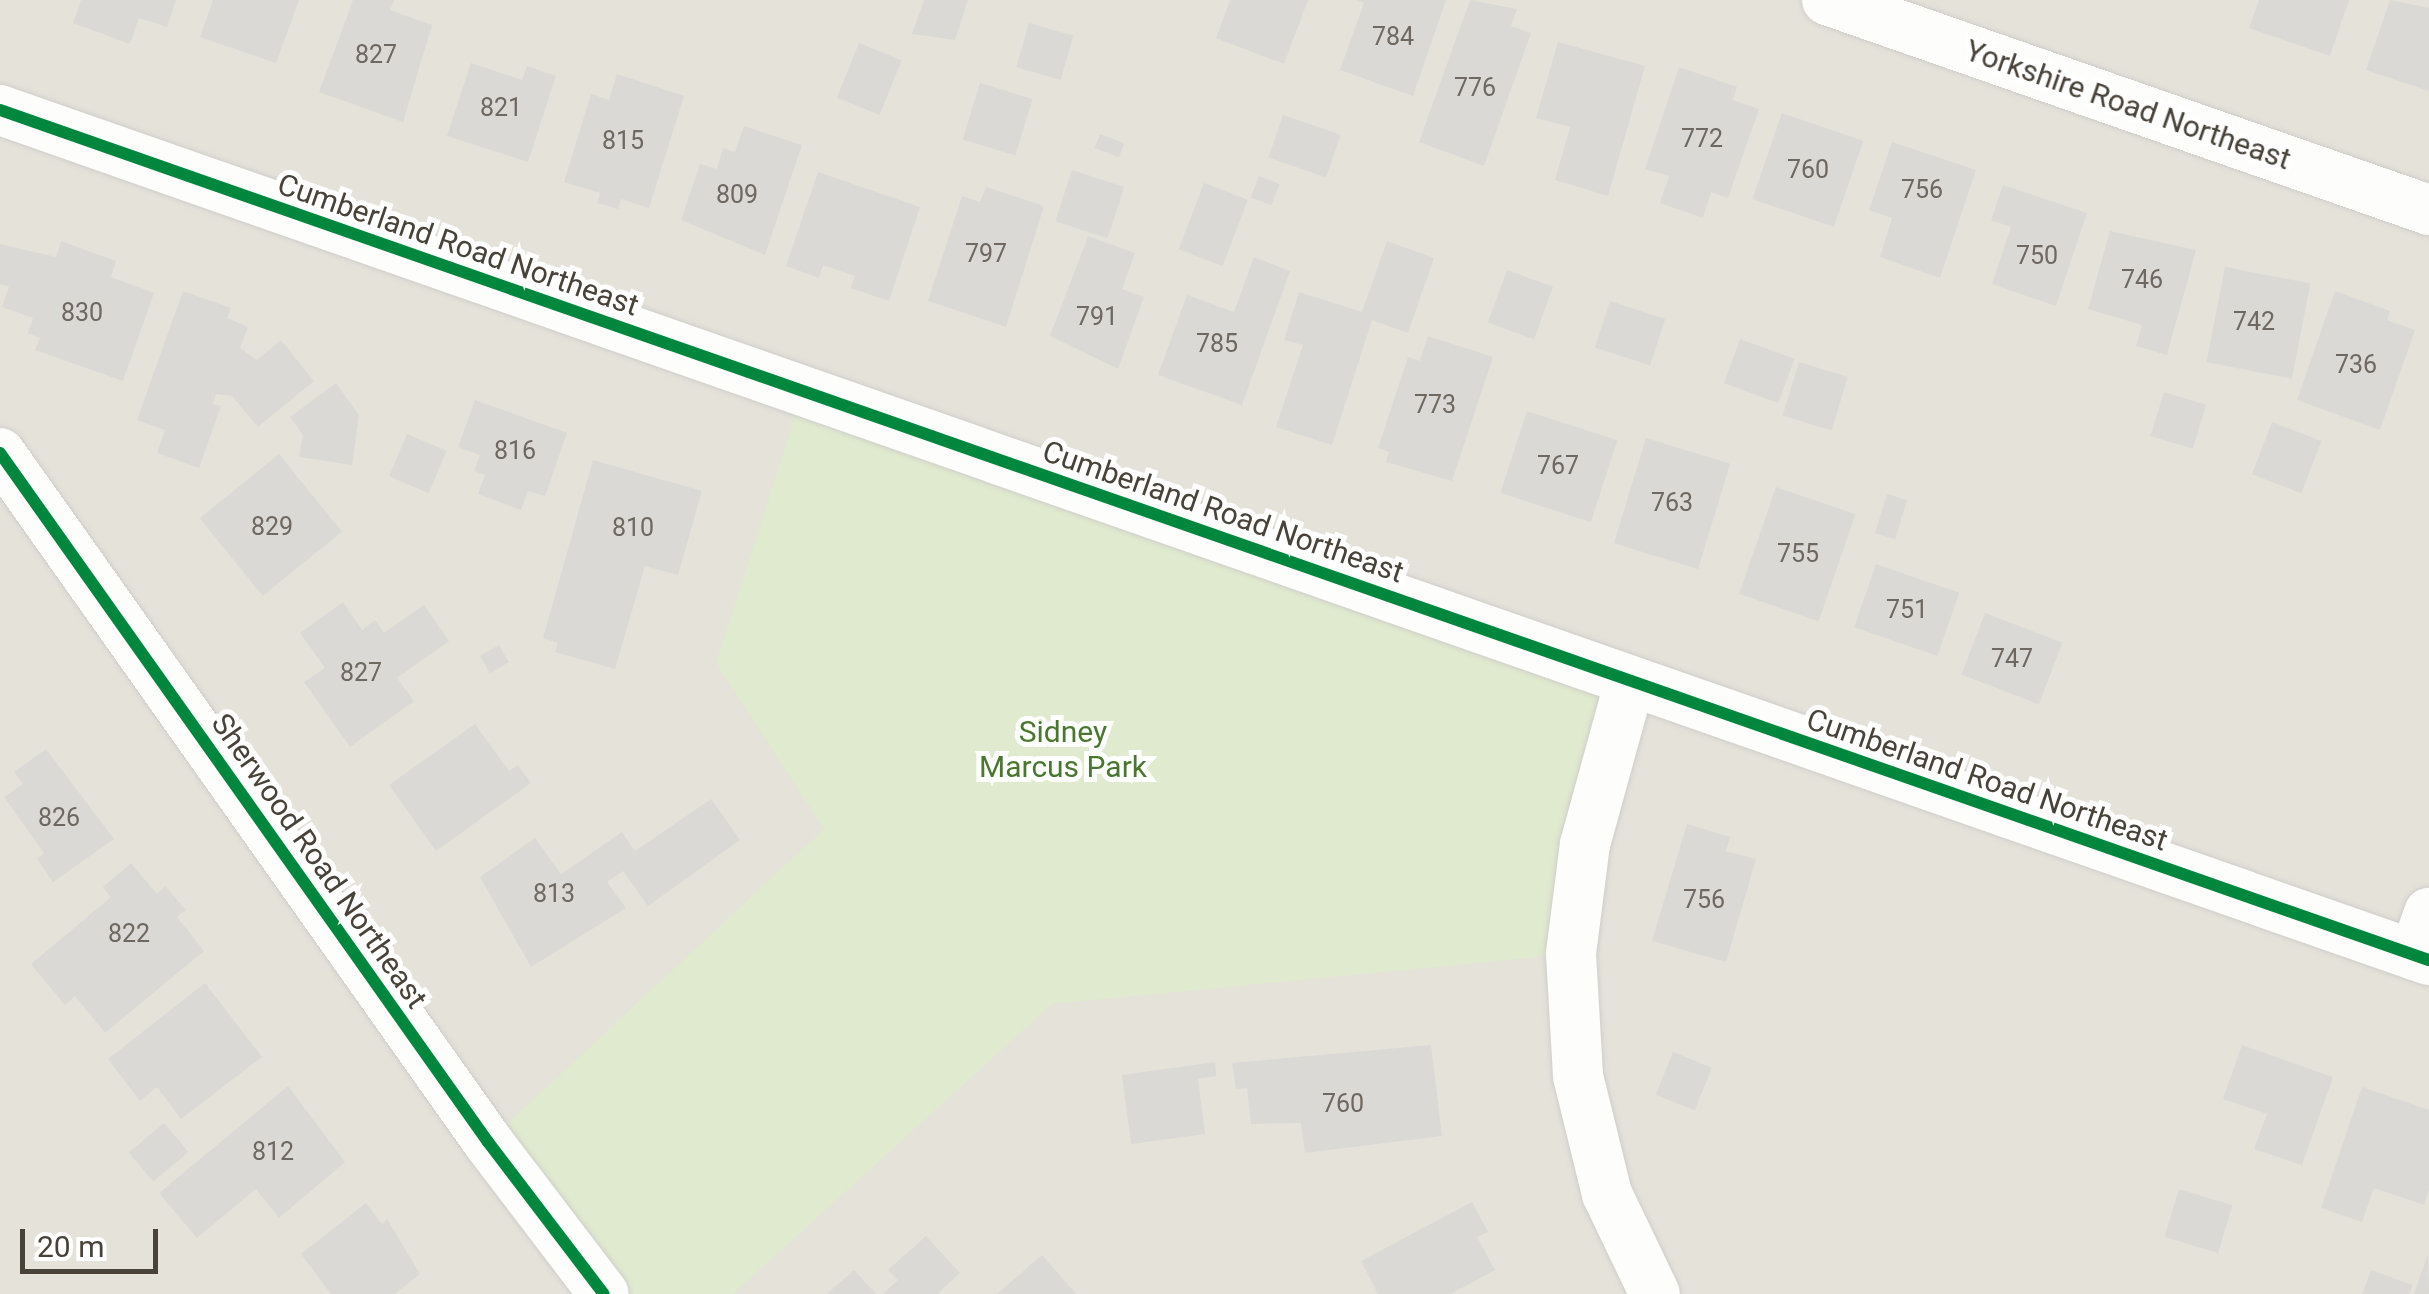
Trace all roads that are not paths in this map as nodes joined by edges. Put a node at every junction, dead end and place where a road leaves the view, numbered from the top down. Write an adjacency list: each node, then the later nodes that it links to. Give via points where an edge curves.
1 (1827, 0): 3 (street, Yorkshire Road Northeast)
2 (0, 110): 5 (street, Cumberland Road Northeast)
3 (2429, 210)
4 (0, 454): 7 (street, Sherwood Road Northeast, via 488,1142)
5 (1630, 682): 6 (street, Cumberland Road Northeast); 8 (street, via 1584,844 1571,954 1578,1076 1590,1126 1607,1194)
6 (2424, 943)
7 (604, 1294)
8 (1655, 1294)

